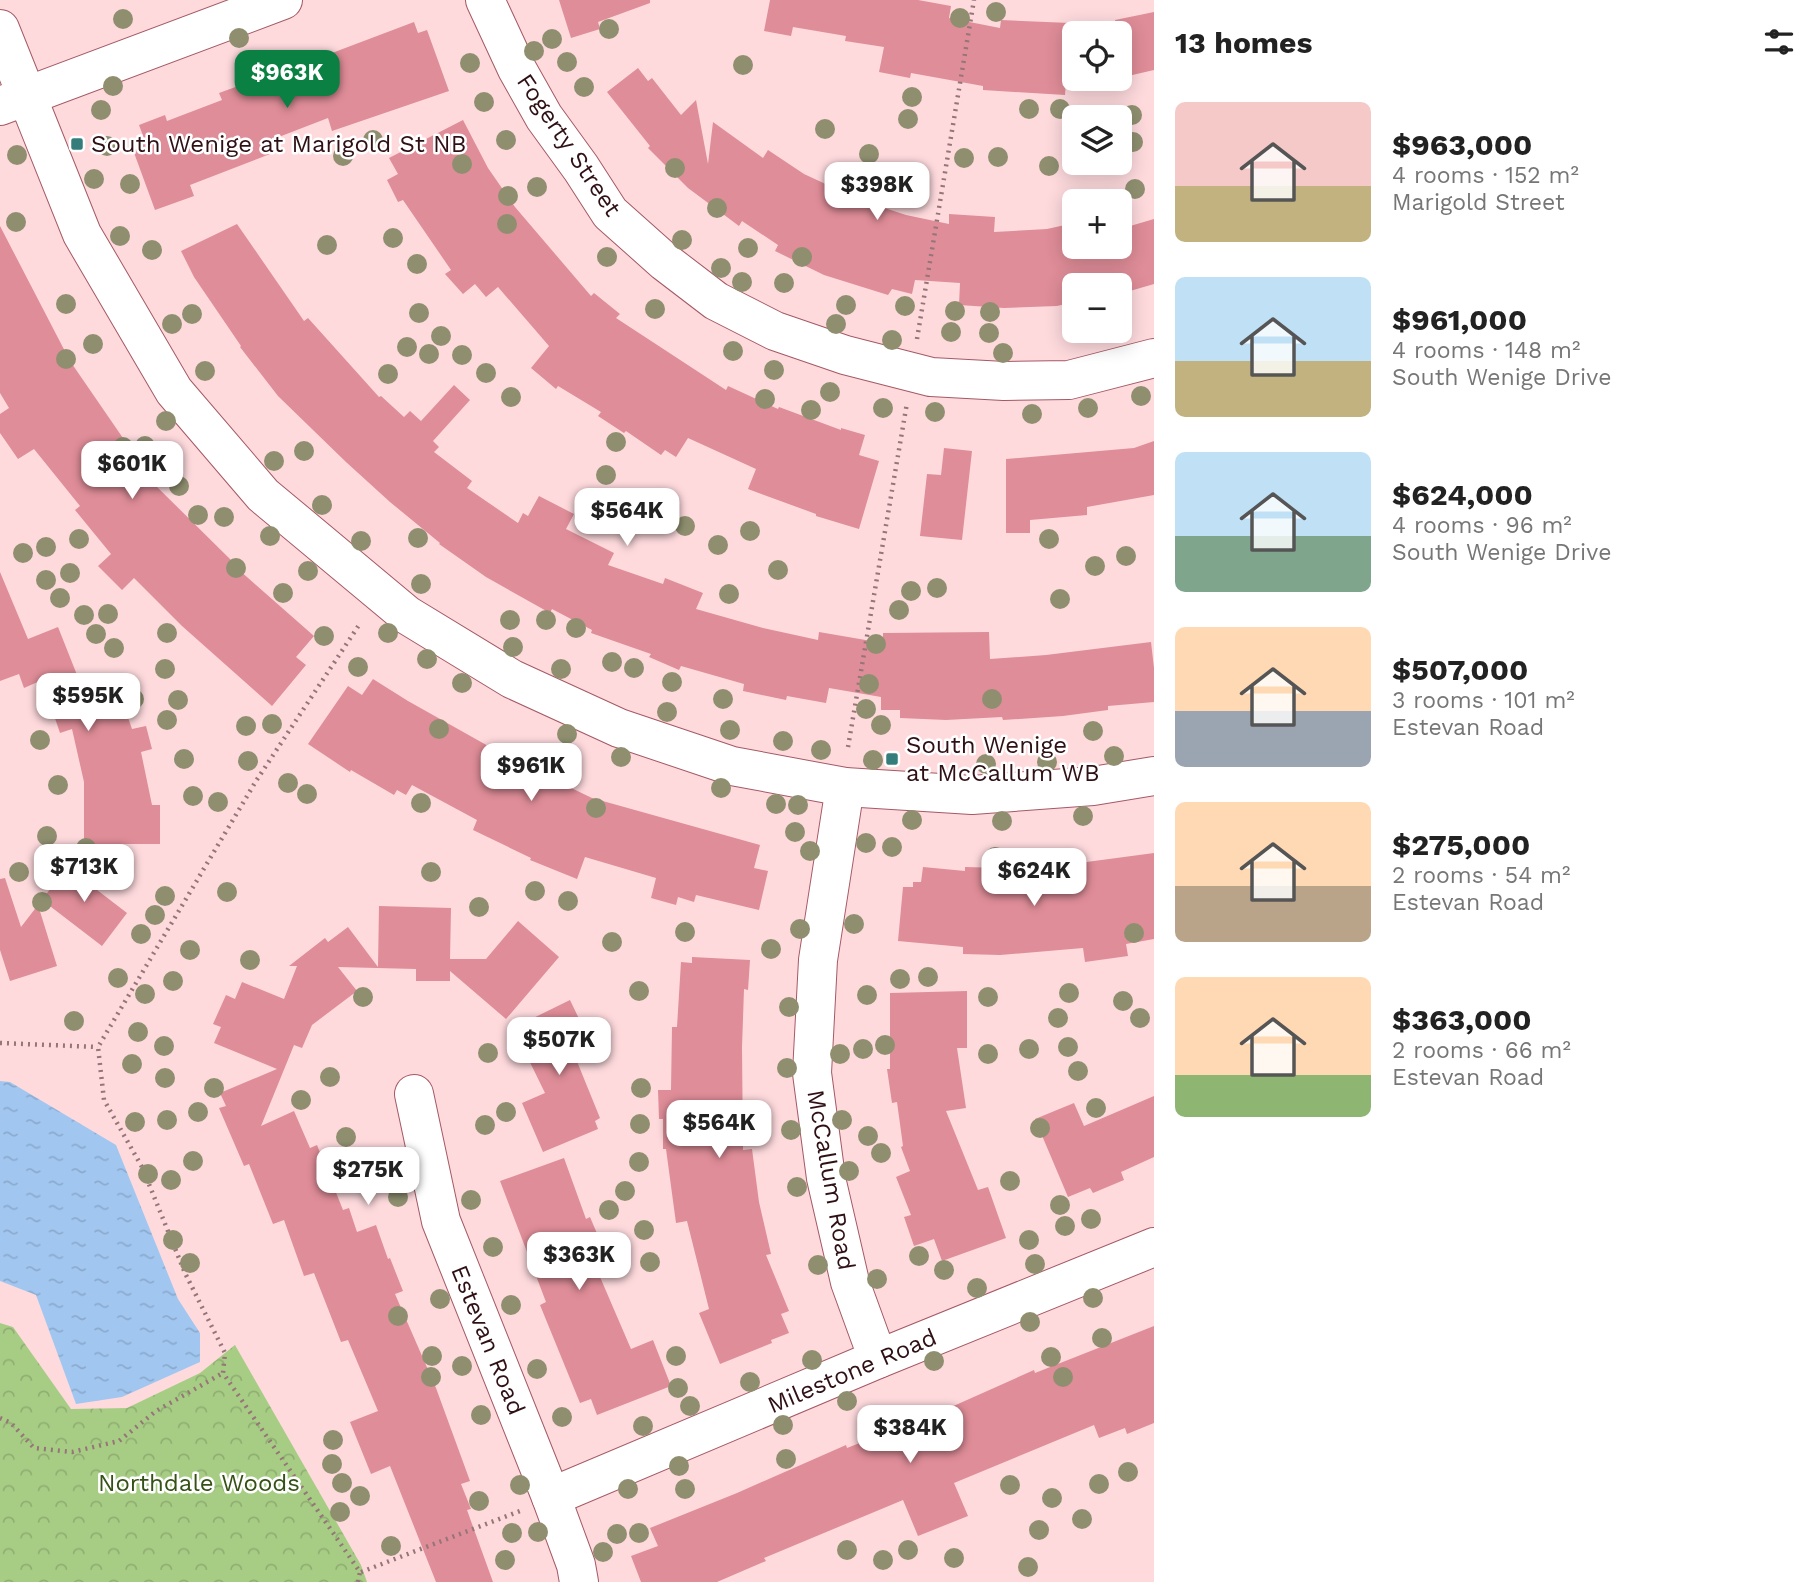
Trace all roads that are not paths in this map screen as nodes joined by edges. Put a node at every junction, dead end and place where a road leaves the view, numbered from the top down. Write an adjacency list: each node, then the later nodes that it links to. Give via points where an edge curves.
1 (283, 0): 4 (street)
2 (485, 0): 5 (street, Fogerty Street, via 544,117 610,214 716,301 775,331 931,377 1069,380)
3 (0, 29): 4 (street)
4 (13, 101): 7 (street, via 82,234 174,391 273,504 407,614 512,679 619,728 732,766)
5 (1154, 358)
6 (1154, 776): 7 (street, via 1093,786 972,795)
7 (845, 787): 10 (street, McCallum Road, via 818,960 812,1073 826,1178 850,1282)
8 (414, 1094): 11 (street, Estevan Road, via 441,1221)
9 (1154, 1247): 10 (street, Milestone Road)
10 (878, 1359): 11 (street, Milestone Road)
11 (535, 1504): 12 (street, Estevan Road, via 576,1565)
12 (579, 1582)

